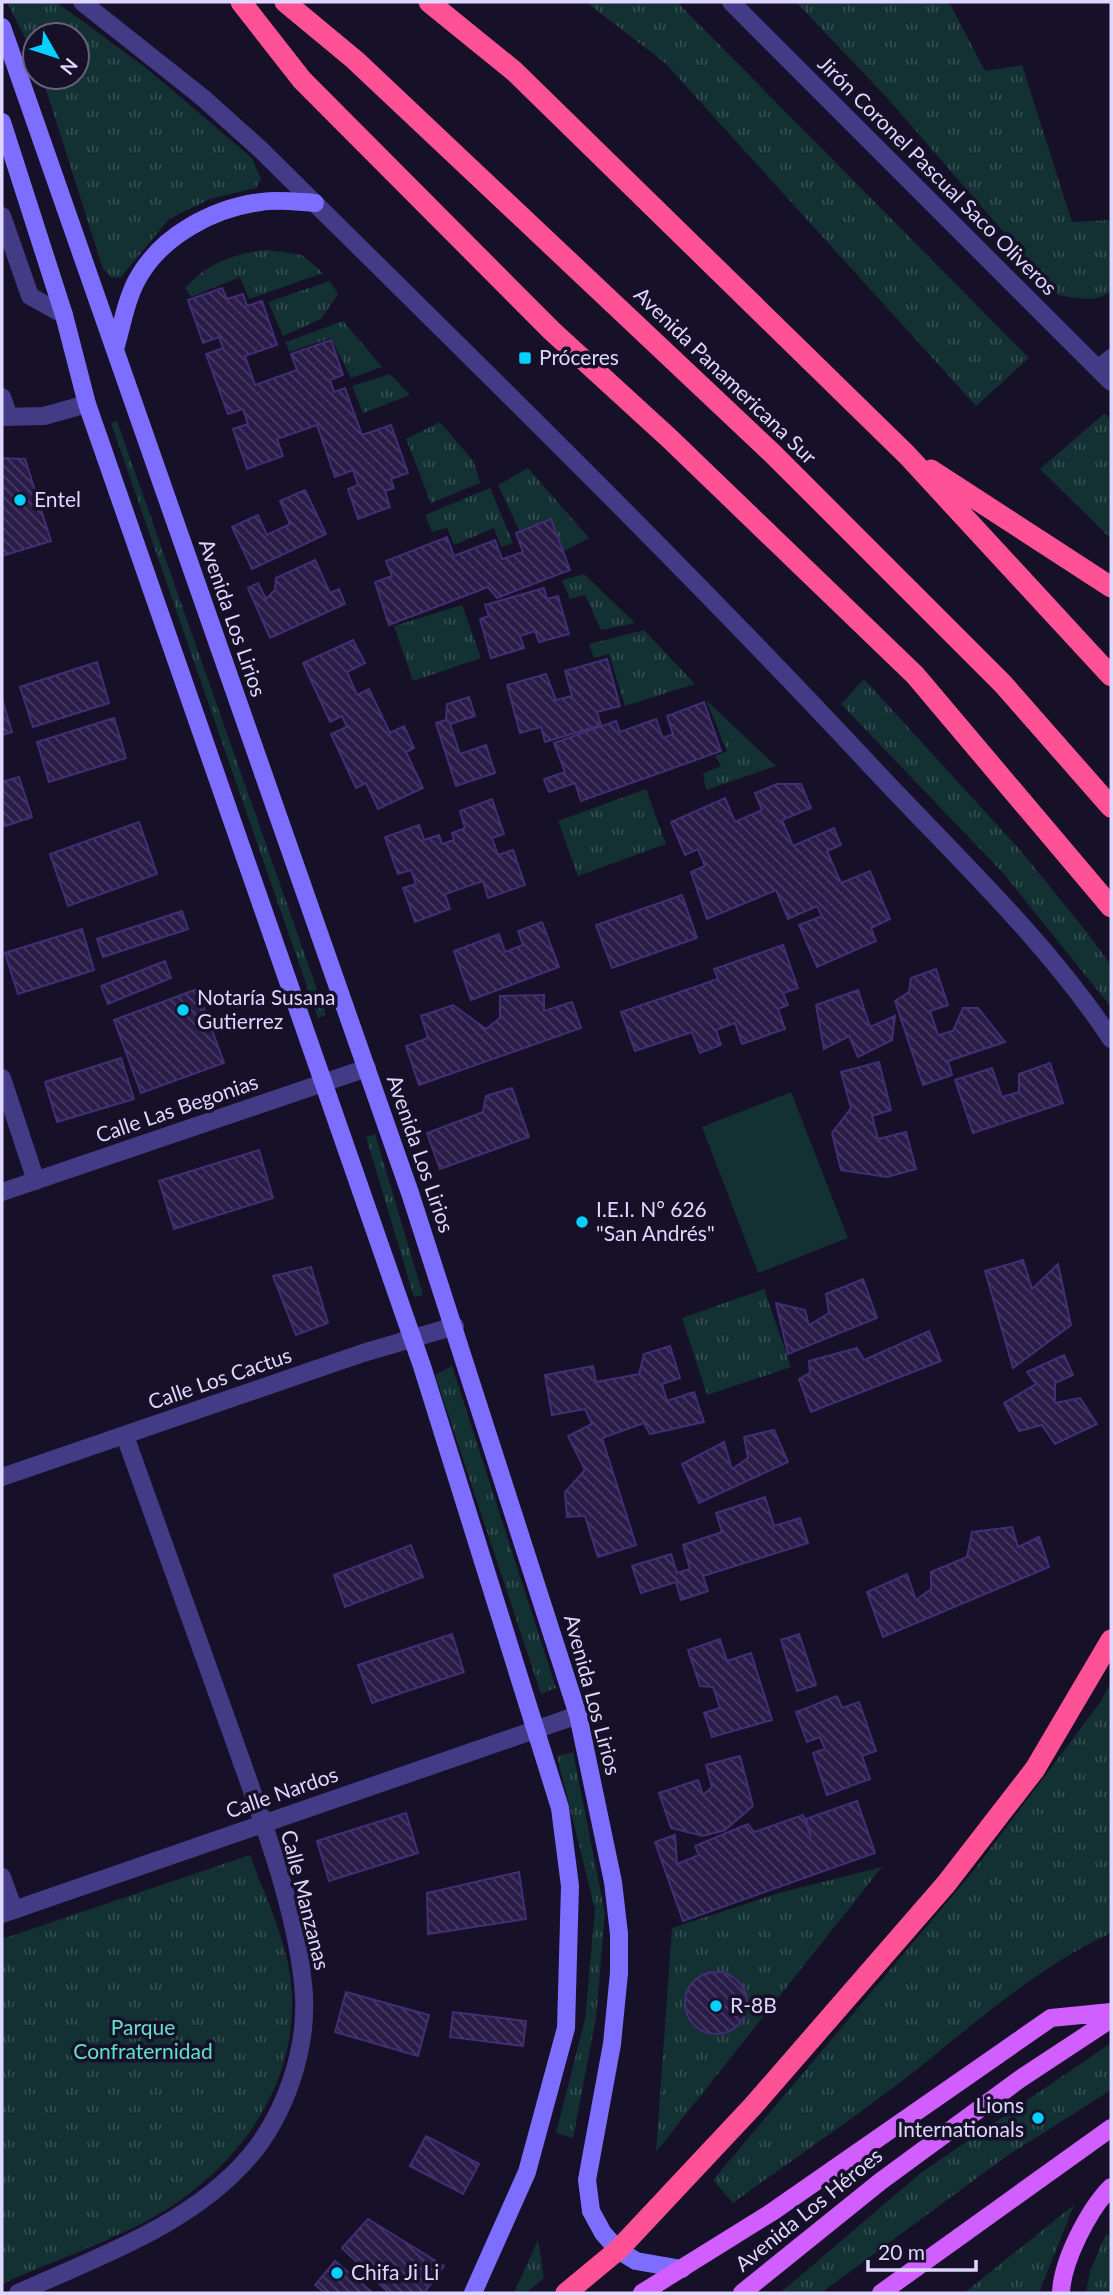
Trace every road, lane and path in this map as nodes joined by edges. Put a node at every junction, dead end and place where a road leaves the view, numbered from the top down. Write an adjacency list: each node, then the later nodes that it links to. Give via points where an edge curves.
1 (82, 2): 8 (street, via 202,97)
2 (242, 2): 21 (highway, via 302,80 533,312 915,676)
3 (285, 2): 20 (highway, Avenida Panamericana Sur, via 355,60 772,453 1003,684)
4 (429, 2): 17 (highway, via 514,71)
5 (731, 2): 12 (street, Jirón Coronel Pascual Saco Oliveros)
6 (2, 27): 11 (main road, Avenida Los Lirios)
7 (2, 122): 10 (main road)
8 (315, 203): 11 (main road, via 264,201 228,208 187,228 138,277); 22 (street, via 758,646 1017,923 1089,1006)
9 (2, 216): 10 (street, via 30,296)
10 (64, 315): 15 (main road)
11 (116, 349): 23 (main road, Avenida Los Lirios)
12 (1105, 363): 13 (street, Jirón Coronel Pascual Saco Oliveros)
13 (1111, 382)
14 (2, 397): 16 (street)
15 (87, 404): 16 (street, via 44,416); 25 (main road)
16 (5, 417)
17 (908, 455): 18 (highway); 19 (highway)
18 (1111, 587)
19 (1111, 676)
20 (1111, 807)
21 (1111, 907)
22 (1111, 1039)
23 (367, 1068): 25 (street, Calle Las Begonias); 28 (main road, Avenida Los Lirios)
24 (2, 1078): 26 (street)
25 (326, 1083): 26 (street, Calle Las Begonias); 29 (main road)
26 (36, 1181): 27 (street, Calle Las Begonias)
27 (2, 1192)
28 (455, 1326): 29 (street, Calle Los Cactus); 33 (main road, Avenida Los Lirios)
29 (412, 1339): 30 (street, Calle Los Cactus); 34 (main road)
30 (125, 1436): 31 (street, Calle Los Cactus); 35 (street, Calle Manzanas)
31 (2, 1477)
32 (1111, 1640): 42 (highway, via 1035,1769 946,1884 753,2106)
33 (578, 1715): 34 (street, Calle Nardos); 42 (main road, Avenida Los Lirios, via 614,1882 619,1973 612,2044 587,2180 591,2211)
34 (537, 1729): 35 (street, Calle Nardos); 45 (main road, via 560,1808 570,1886 566,2028 527,2172)
35 (264, 1824): 37 (street, Calle Nardos); 44 (street, Calle Manzanas, via 297,1946 304,1997 292,2078 274,2120 249,2157 195,2204 123,2246)
36 (2, 1877): 37 (street)
37 (8, 1912)
38 (1111, 2012): 43 (main road, via 1051,2018)
39 (1111, 2019): 48 (main road, Avenida Los Héroes, via 881,2180)
40 (1111, 2128): 49 (main road)
41 (1111, 2187): 50 (main road, via 1096,2202 1077,2240)
42 (618, 2250): 43 (main road, Avenida Los Lirios, via 655,2267); 46 (highway)
43 (682, 2269): 47 (main road)
44 (18, 2293)
45 (473, 2293)
46 (566, 2293)
47 (642, 2293)
48 (742, 2293)
49 (881, 2293)
50 (1061, 2293)

